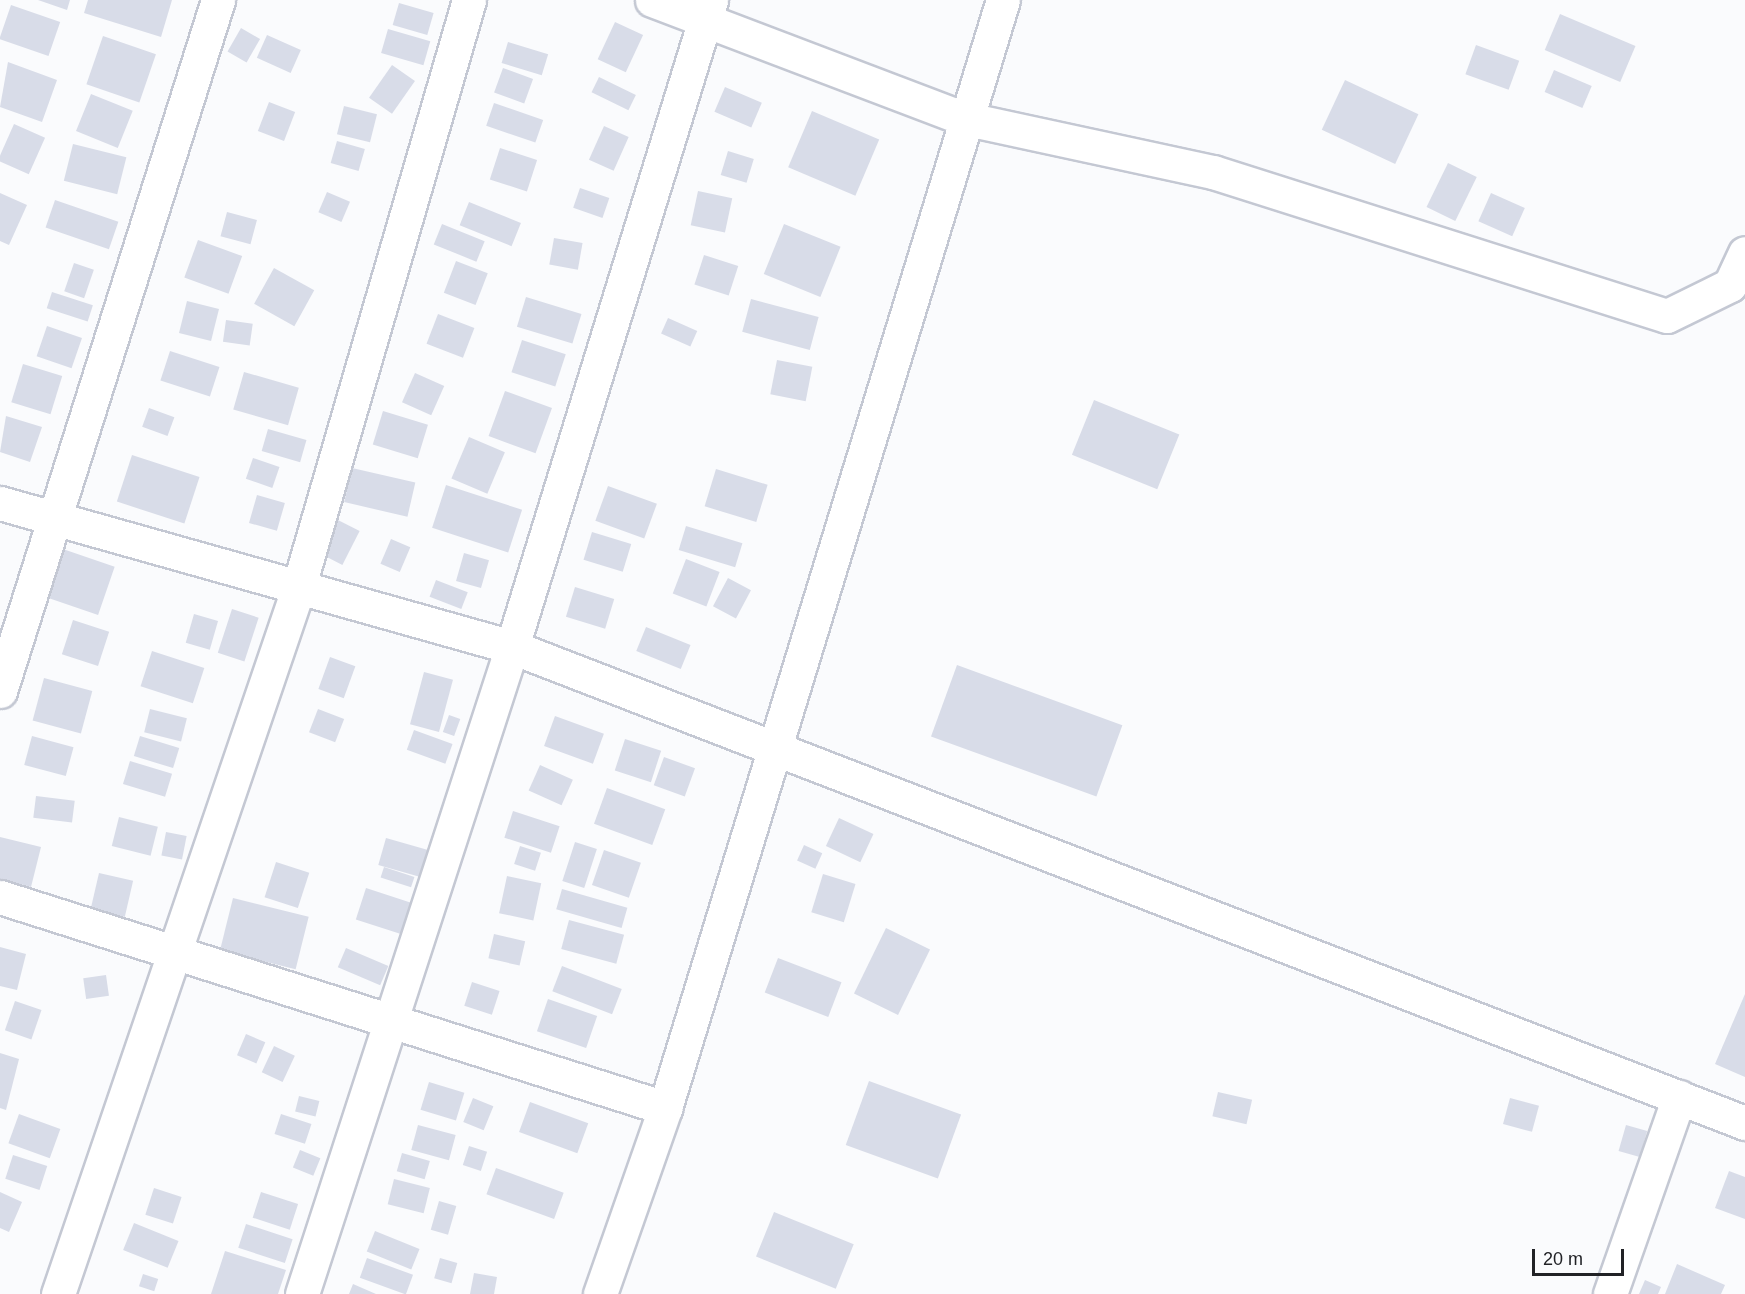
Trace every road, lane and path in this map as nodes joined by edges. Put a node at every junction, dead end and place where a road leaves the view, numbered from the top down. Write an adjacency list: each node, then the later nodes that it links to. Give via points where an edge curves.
1 (218, 0): 9 (street)
2 (469, 0): 10 (street)
3 (652, 0): 5 (street)
4 (1003, 0): 6 (street)
5 (707, 11): 6 (street); 11 (street)
6 (963, 118): 7 (street, via 1213,172 1667,316 1730,285); 13 (street)
7 (1745, 253)
8 (0, 503): 9 (street)
9 (53, 517): 10 (street); 12 (street)
10 (298, 589): 11 (street); 15 (street)
11 (512, 647): 13 (street); 16 (street)
12 (0, 691)
13 (773, 746): 17 (street); 18 (street)
14 (0, 897): 15 (street)
15 (174, 952): 16 (street); 20 (street)
16 (390, 1022): 18 (street); 21 (street)
17 (1679, 1097): 19 (street); 23 (street)
18 (665, 1108): 22 (street)
19 (1745, 1123)
20 (58, 1294)
21 (302, 1294)
22 (600, 1294)
23 (1610, 1294)

